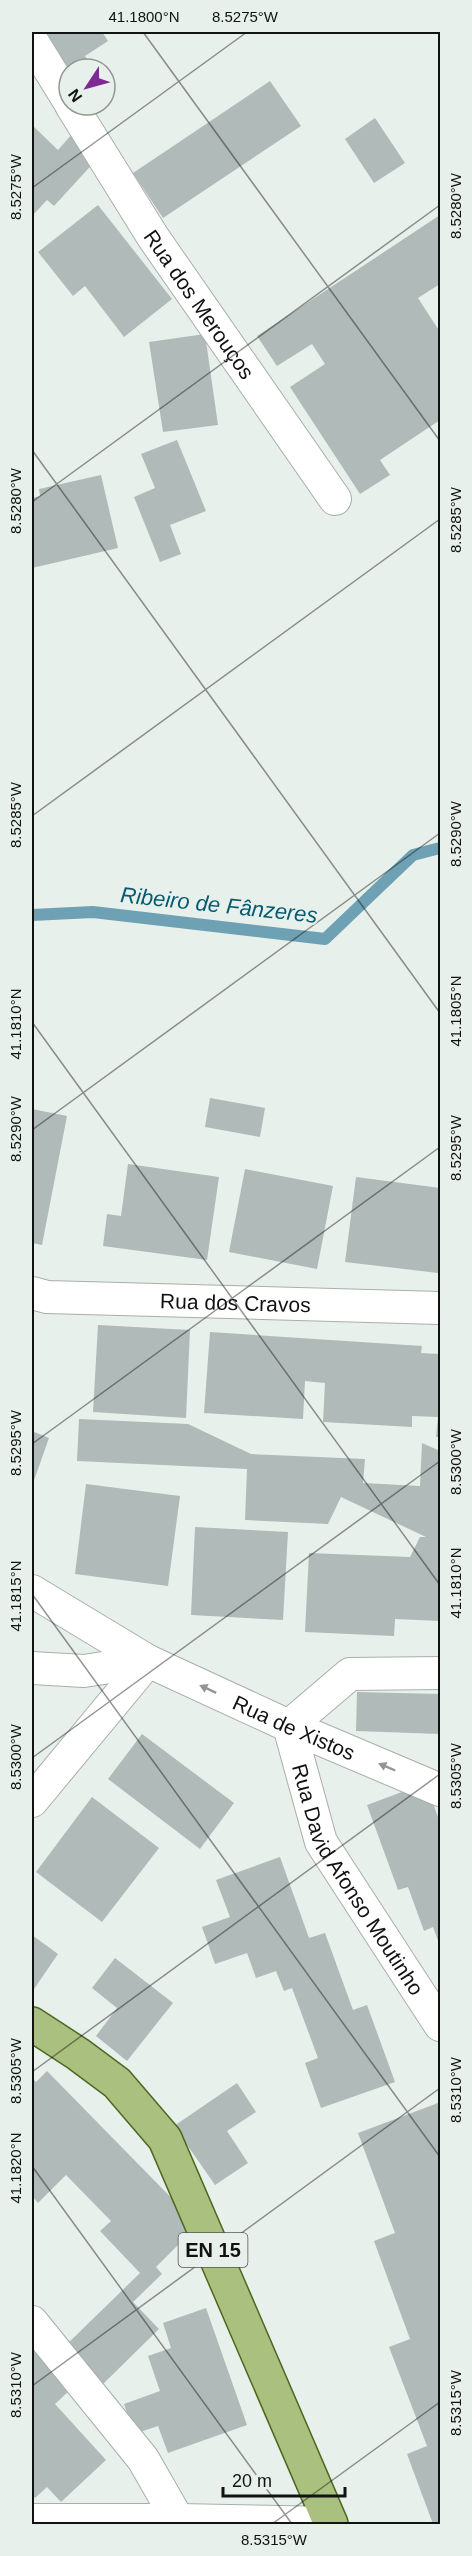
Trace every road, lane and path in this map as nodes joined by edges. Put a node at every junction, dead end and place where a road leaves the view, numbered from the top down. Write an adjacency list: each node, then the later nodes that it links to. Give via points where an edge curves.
1 (32, 41): 2 (street, Rua dos Merouços)
2 (57, 82)
3 (79, 117): 4 (street, Rua dos Merouços, via 153,237)
4 (335, 499)
5 (32, 1293): 6 (street, Rua dos Cravos, via 47,1297)
6 (441, 1308)
7 (32, 1591): 8 (street, Rua de Xistos)
8 (148, 1661): 9 (street, via 84,1671); 11 (street, Rua de Xistos, one-way to 8); 13 (street)
9 (32, 1668)
10 (441, 1673): 11 (street, via 350,1674)
11 (289, 1726): 12 (street, Rua de Xistos, one-way to 11); 15 (street, Rua David Afonso Moutinho, via 321,1842)
12 (441, 1790)
13 (32, 1801)
14 (32, 2024): 19 (main road, EN 15, via 117,2084 165,2139)
15 (441, 2025)
16 (32, 2322): 18 (street, via 144,2459)
17 (32, 2520): 18 (street)
18 (178, 2520): 19 (street)
19 (331, 2524)

